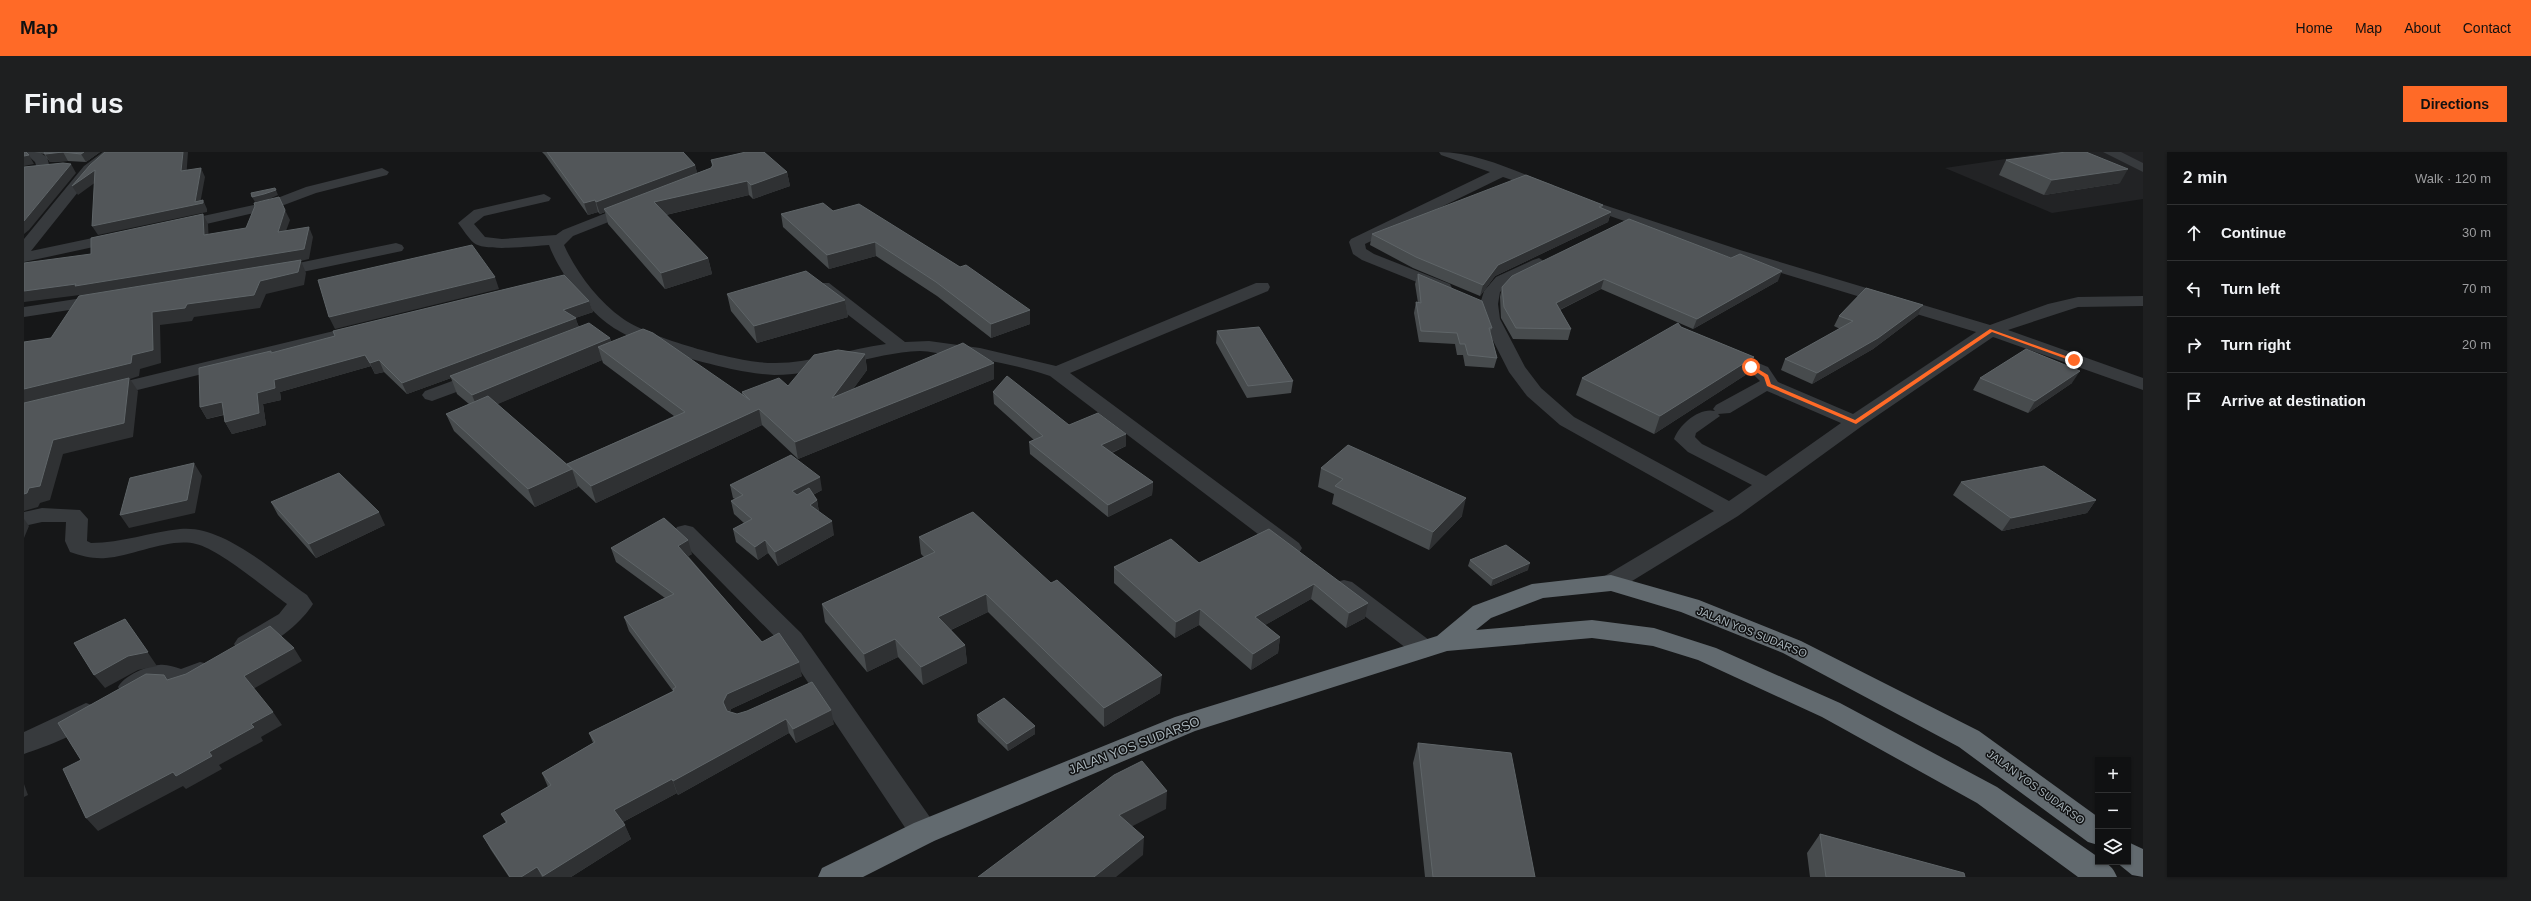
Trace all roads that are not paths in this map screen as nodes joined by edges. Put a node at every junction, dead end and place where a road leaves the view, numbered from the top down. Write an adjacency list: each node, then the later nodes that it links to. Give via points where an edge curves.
1 (30, 152): 5 (street, via 42,160 37,169)
2 (112, 152): 19 (street, via 82,167)
3 (1446, 152): 7 (street)
4 (2110, 152): 6 (street)
5 (58, 167)
6 (2143, 168)
7 (1504, 171): 13 (street); 27 (street, via 1357,242 1359,251 1368,257)
8 (382, 172): 14 (street, via 306,191 271,205)
9 (2143, 172): 10 (street)
10 (2123, 176)
11 (544, 198): 17 (street, via 480,213 466,223 480,241 492,244)
12 (649, 201): 17 (street, via 568,233)
13 (1629, 220): 15 (street); 30 (street, via 1756,261)
14 (162, 228)
15 (1608, 230)
16 (139, 233): 20 (street)
17 (558, 240): 31 (street, via 556,244 567,279 610,326 730,363 774,369 807,366)
18 (396, 248): 22 (street)
19 (24, 249)
20 (24, 257)
21 (1552, 257): 27 (street, via 1502,281)
22 (260, 275)
23 (815, 281): 31 (street)
24 (1262, 287): 34 (street)
25 (119, 297): 28 (street)
26 (2143, 301): 30 (street, via 2078,302)
27 (1475, 302): 41 (street, via 1491,320 1516,368 1550,408 1567,421)
28 (24, 312)
29 (380, 324): 38 (street)
30 (1991, 330): 35 (street); 39 (street)
31 (901, 347): 34 (street, via 923,346 971,352 1026,361)
32 (1708, 349): 36 (street, via 1761,371)
33 (499, 369): 37 (street)
34 (1057, 372): 44 (street)
35 (2143, 384)
36 (1769, 385): 39 (street); 40 (street, via 1760,387 1687,430 1684,439 1694,448)
37 (432, 395)
38 (86, 397)
39 (1856, 422): 40 (street)
40 (1768, 486): 41 (street)
41 (1730, 511): 46 (street)
42 (24, 519): 48 (street, via 42,515 72,515 77,519 78,547 86,551 100,551 181,536 208,538 301,604 288,620 185,680 167,674 148,678 46,735)
43 (685, 532): 50 (street, via 792,639 809,686)
44 (1304, 558)
45 (1329, 577): 47 (street)
46 (1611, 583): 47 (highway, JALAN YOS SUDARSO, via 1540,590 1482,612); 49 (highway, JALAN YOS SUDARSO, via 1690,606 1800,650 1969,739)
47 (1435, 645): 50 (highway, JALAN YOS SUDARSO, via 1186,724); 54 (highway, JALAN YOS SUDARSO, via 1592,629 1654,637 1707,654 1831,710 1987,795)
48 (24, 744)
49 (2095, 831)
50 (924, 832): 53 (highway, JALAN YOS SUDARSO)
51 (2131, 857): 52 (highway)
52 (2143, 866)
53 (852, 873)
54 (2102, 877)

